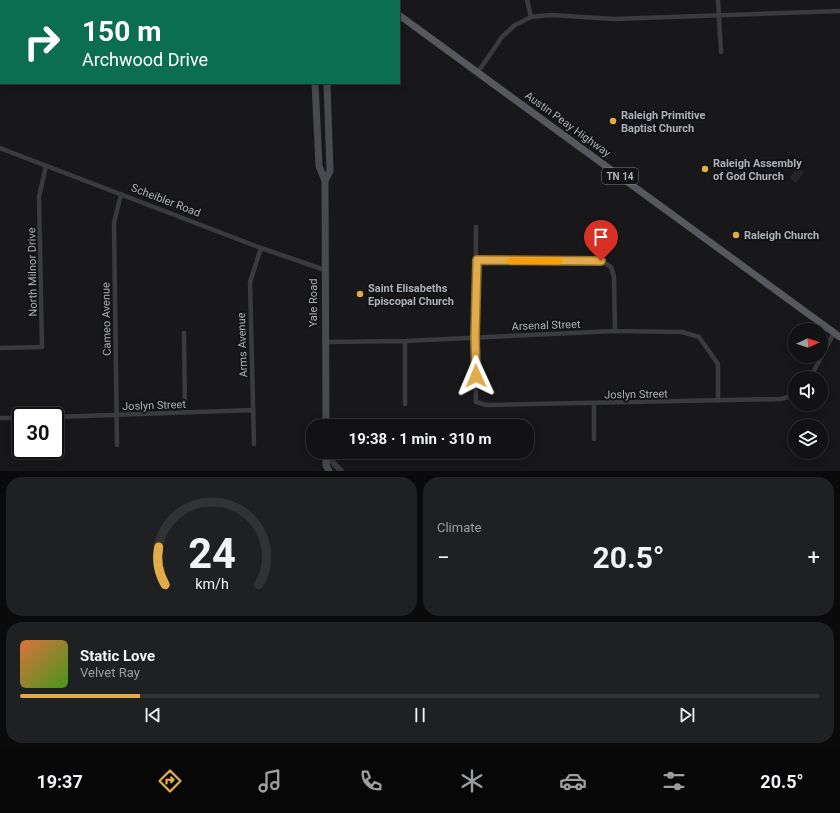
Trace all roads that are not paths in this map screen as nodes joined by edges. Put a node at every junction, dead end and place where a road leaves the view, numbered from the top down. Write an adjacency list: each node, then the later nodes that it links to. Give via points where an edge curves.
1 (527, 0): 6 (street)
2 (718, 0): 4 (street)
3 (840, 11): 4 (street)
4 (719, 15): 6 (street, via 614,20 552,15); 7 (street)
5 (400, 16): 8 (main road, Austin Peay Highway / TN 14)
6 (531, 17): 8 (street, via 515,25 502,37)
7 (721, 52)
8 (478, 72): 21 (main road, Austin Peay Highway / TN 14)
9 (315, 84): 13 (main road, Yale Road, via 319,166)
10 (327, 84): 13 (main road, Yale Road, via 330,171)
11 (0, 148): 12 (street, Scheibler Road)
12 (46, 166): 14 (street, Scheibler Road); 26 (street, North Milnor Drive, via 39,197 42,347)
13 (324, 181): 18 (main road, Yale Road)
14 (121, 194): 16 (street, Scheibler Road); 34 (street, Cameo Avenue, via 114,223)
15 (476, 227): 17 (street)
16 (261, 248): 18 (street, Scheibler Road); 32 (street, Arms Avenue, via 250,282)
17 (477, 260): 19 (street, via 601,261 611,267 614,277); 22 (street)
18 (324, 270): 25 (main road, Yale Road)
19 (615, 331): 22 (street, Arsenal Street); 29 (street, Arsenal Street, via 682,332 699,337 718,364)
20 (184, 332): 33 (street)
21 (834, 333): 23 (main road, Austin Peay Highway / TN 14); 27 (street)
22 (475, 337): 24 (street, Arsenal Street); 31 (street, Joslyn Street, via 476,402 487,405)
23 (840, 338)
24 (405, 341): 25 (street, Arsenal Street); 30 (street)
25 (324, 342): 38 (main road, Yale Road)
26 (0, 348)
27 (814, 371)
28 (788, 397): 29 (street, Joslyn Street)
29 (718, 401): 31 (street, Joslyn Street)
30 (405, 404)
31 (594, 404): 39 (street)
32 (253, 410): 33 (street, Joslyn Street); 40 (street, Arms Avenue)
33 (185, 413): 34 (street, Joslyn Street)
34 (116, 416): 35 (street, Joslyn Street); 41 (street, Cameo Avenue)
35 (64, 417)
36 (0, 418): 37 (street)
37 (12, 418)
38 (326, 419)
39 (594, 439)
40 (254, 444)
41 (117, 445)
42 (330, 459): 43 (street)
43 (341, 471)

